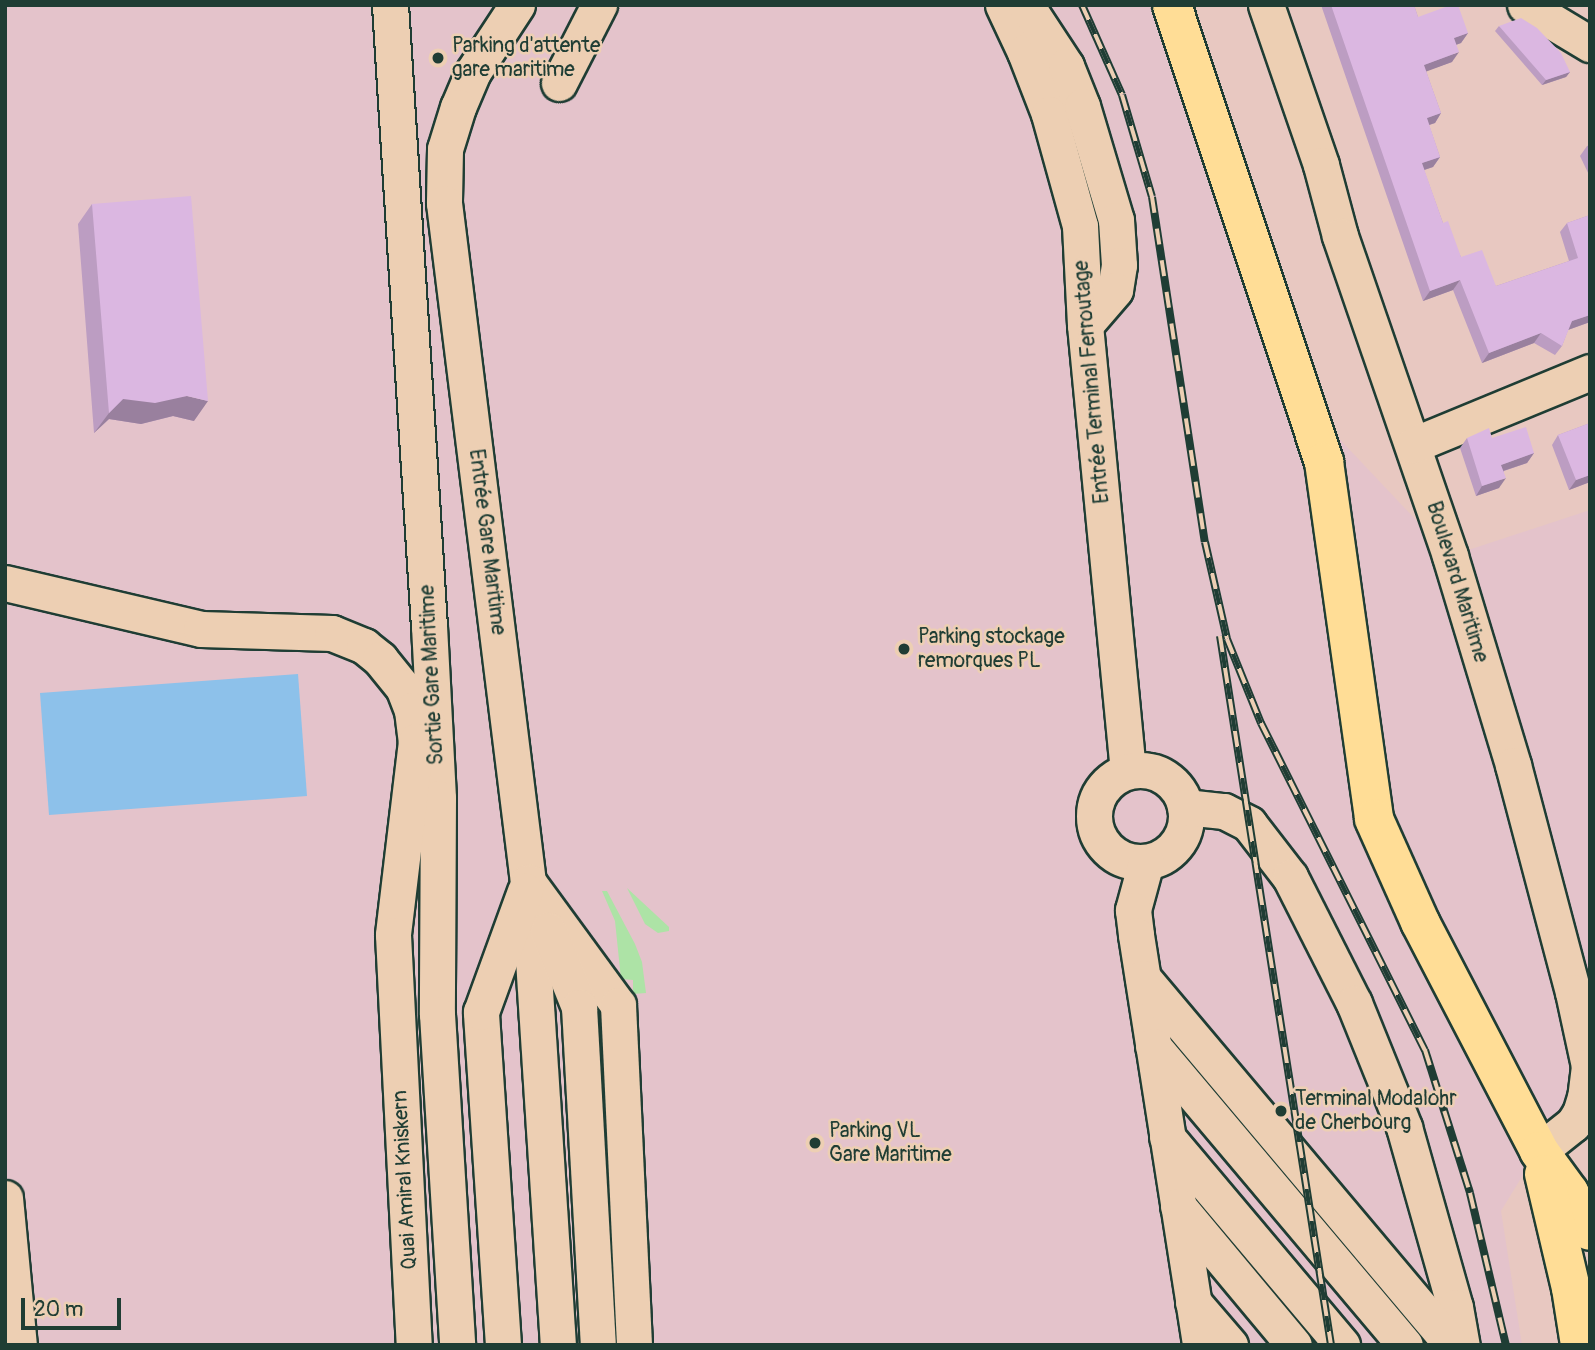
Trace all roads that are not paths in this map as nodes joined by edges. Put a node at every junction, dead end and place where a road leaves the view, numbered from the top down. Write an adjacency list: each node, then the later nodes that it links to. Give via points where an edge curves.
1 (390, 5): 15 (street, Sortie Gare Maritime)
2 (517, 5): 20 (street, Entrée Gare Maritime, via 473,72 458,107 444,149 444,203)
3 (599, 5): 10 (street)
4 (1003, 5): 11 (street, Entrée Terminal Ferroutage, via 1026,52 1066,170 1080,226)
5 (1026, 5): 11 (street, via 1070,76 1116,220 1115,290)
6 (1171, 5): 25 (main road, via 1324,462 1374,819 1420,922)
7 (1266, 5): 13 (street, Boulevard Maritime)
8 (1525, 5): 9 (street)
9 (1590, 44)
10 (559, 83)
11 (1085, 325): 17 (street, Entrée Terminal Ferroutage)
12 (1590, 372): 13 (street)
13 (1413, 446): 23 (street, Boulevard Maritime, via 1513,765)
14 (5, 583): 16 (street, via 201,629 346,637 380,659 402,687 412,710)
15 (429, 626): 16 (street, Quai Amiral Kniskern); 32 (street, Sortie Gare Maritime, via 438,798 437,1014)
16 (416, 741): 31 (street, Quai Amiral Kniskern, via 395,900 396,1016)
17 (1128, 771): 18 (street, via 1158,774 1180,793); 19 (street, via 1103,788 1093,817 1096,832 1116,856)
18 (1185, 807): 19 (street, via 1181,837 1172,849); 47 (street, via 1224,811 1249,824 1302,900 1354,1003 1404,1127)
19 (1146, 862): 21 (street, via 1133,910)
20 (528, 881): 33 (street, via 481,1012); 34 (street, via 500,1011); 35 (street, via 518,1010); 36 (street); 37 (street, via 558,1008); 38 (street, via 579,1007); 39 (street, via 600,1006); 40 (street, via 618,1005)
21 (1142, 977): 22 (street); 46 (street)
22 (1153, 1046): 24 (street); 45 (street)
23 (1589, 1066): 25 (street, Boulevard Maritime, via 1580,1113 1573,1125)
24 (1167, 1137): 27 (street); 44 (street)
25 (1539, 1151): 28 (main road); 48 (main road)
26 (5, 1198): 30 (street)
27 (1178, 1206): 29 (street); 43 (street)
28 (1590, 1231)
29 (1193, 1302): 41 (street); 42 (street)
30 (19, 1345)
31 (414, 1345)
32 (457, 1345)
33 (503, 1345)
34 (518, 1345)
35 (538, 1345)
36 (558, 1345)
37 (578, 1345)
38 (598, 1345)
39 (617, 1345)
40 (634, 1345)
41 (1200, 1345)
42 (1230, 1345)
43 (1294, 1345)
44 (1342, 1345)
45 (1405, 1345)
46 (1452, 1345)
47 (1462, 1345)
48 (1580, 1345)

